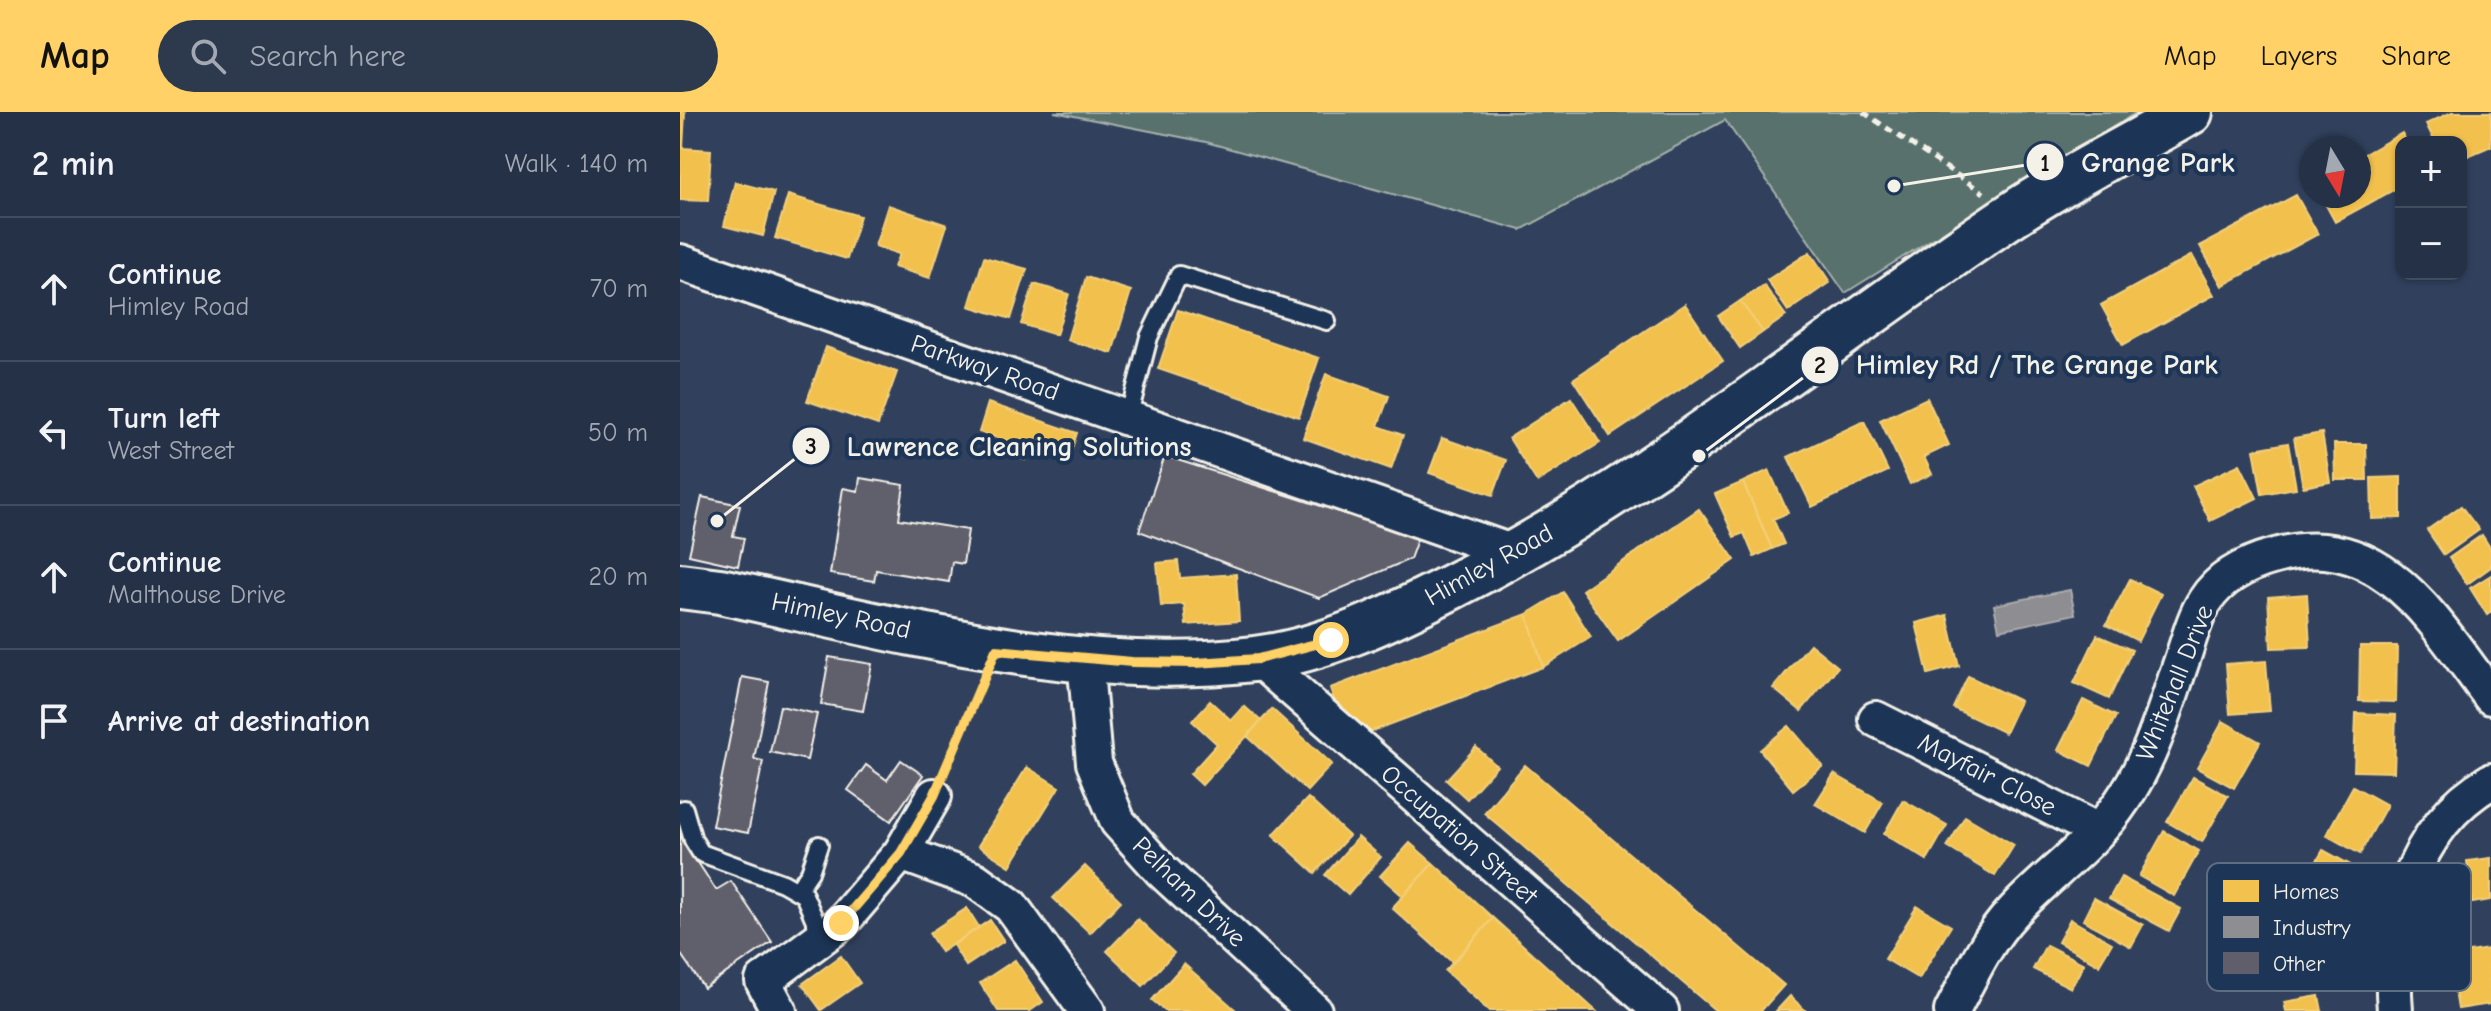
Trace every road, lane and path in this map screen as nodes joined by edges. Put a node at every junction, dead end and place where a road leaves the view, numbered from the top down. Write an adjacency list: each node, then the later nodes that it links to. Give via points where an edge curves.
1 (1863, 112): 3 (path)
2 (2190, 112): 3 (main road, Himley Road)
3 (2014, 213): 7 (main road, Himley Road, via 1675,453)
4 (680, 262): 6 (street, Parkway Road)
5 (1327, 321): 6 (lane, via 1179,275 1149,337)
6 (1128, 418): 7 (street, Parkway Road)
7 (1517, 554): 11 (main road, Himley Road, via 1393,617)
8 (680, 586): 9 (main road, Himley Road)
9 (996, 650): 10 (main road, Himley Road); 15 (path)
10 (1085, 658): 11 (main road, Himley Road, via 1183,663); 26 (street, Pelham Drive, via 1094,763 1118,822 1161,870)
11 (1258, 659): 27 (street, Occupation Street)
12 (2491, 697): 17 (street, Whitehall Drive, via 2416,598 2384,571 2352,555 2317,551 2250,563 2205,600 2149,755)
13 (1876, 719): 17 (street, Mayfair Close)
14 (2491, 781): 20 (street, via 2445,817)
15 (934, 796): 19 (street)
16 (684, 809): 21 (lane, via 701,853)
17 (2098, 831): 28 (street, Whitehall Drive, via 1986,945)
18 (819, 845): 21 (lane)
19 (901, 853): 22 (street, via 841,923); 25 (street, via 975,880 1011,906)
20 (2416, 863)
21 (797, 891): 22 (lane, via 804,895)
22 (822, 937): 24 (street, via 763,981)
23 (2394, 991): 29 (street)
24 (779, 1011)
25 (1087, 1011)
26 (1314, 1011)
27 (1661, 1011)
28 (1952, 1011)
29 (2395, 1011)

